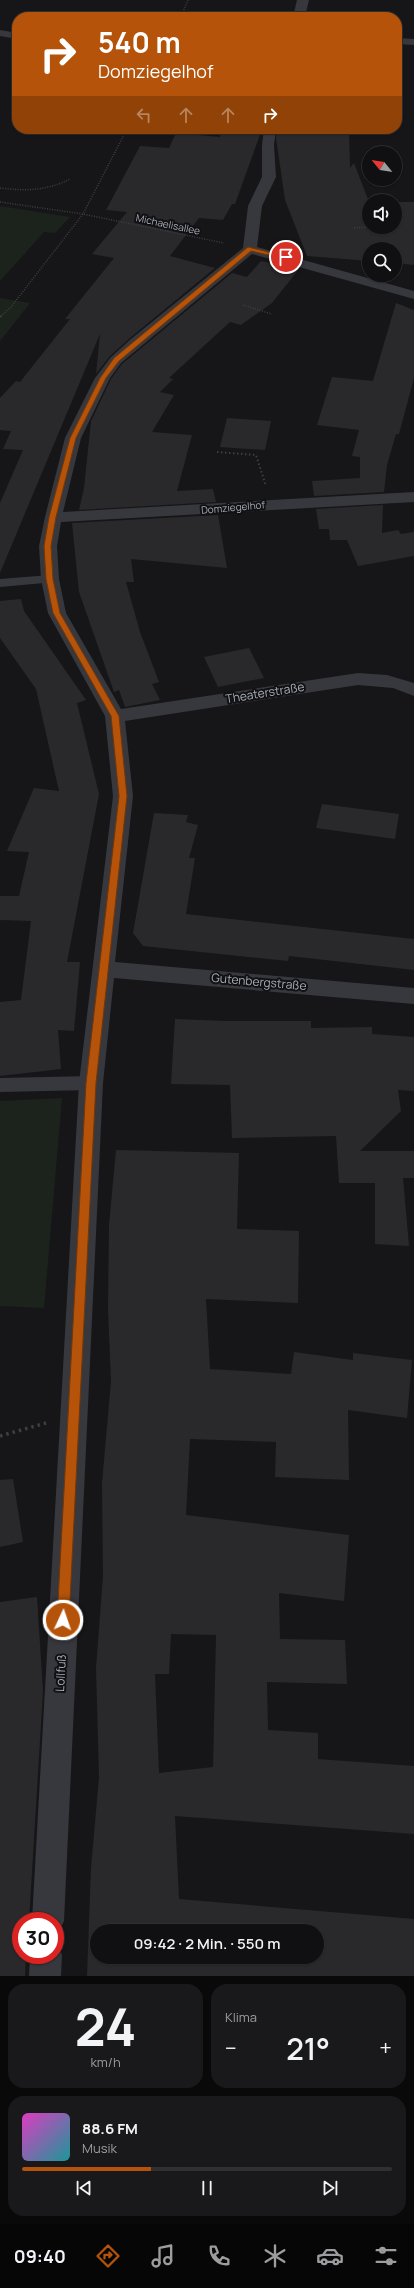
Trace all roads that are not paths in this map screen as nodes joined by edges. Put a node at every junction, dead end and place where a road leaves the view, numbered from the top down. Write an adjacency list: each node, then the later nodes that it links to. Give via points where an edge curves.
1 (303, 0): 2 (street)
2 (300, 12)
3 (0, 33): 4 (street)
4 (12, 35)
5 (402, 41): 6 (street)
6 (414, 42)
7 (269, 134): 8 (street, via 268,177 255,206)
8 (250, 249): 9 (street); 11 (street, Lollfuß, via 136,342 103,378 73,438)
9 (414, 295)
10 (414, 497): 11 (street, Domziegelhof)
11 (53, 517): 12 (street, Lollfuß, via 48,546)
12 (50, 579): 13 (lane); 15 (street, Lollfuß, via 57,613)
13 (0, 583)
14 (414, 690): 15 (street, Theaterstraße, via 405,684 385,680 358,679)
15 (115, 716): 16 (street, Lollfuß, via 123,796)
16 (104, 969): 17 (street, Gutenbergstraße); 18 (street, Lollfuß)
17 (414, 996)
18 (91, 1083): 19 (lane); 20 (street, Lollfuß)
19 (0, 1085)
20 (48, 1912)
21 (46, 1964): 22 (street)
22 (45, 1976)

